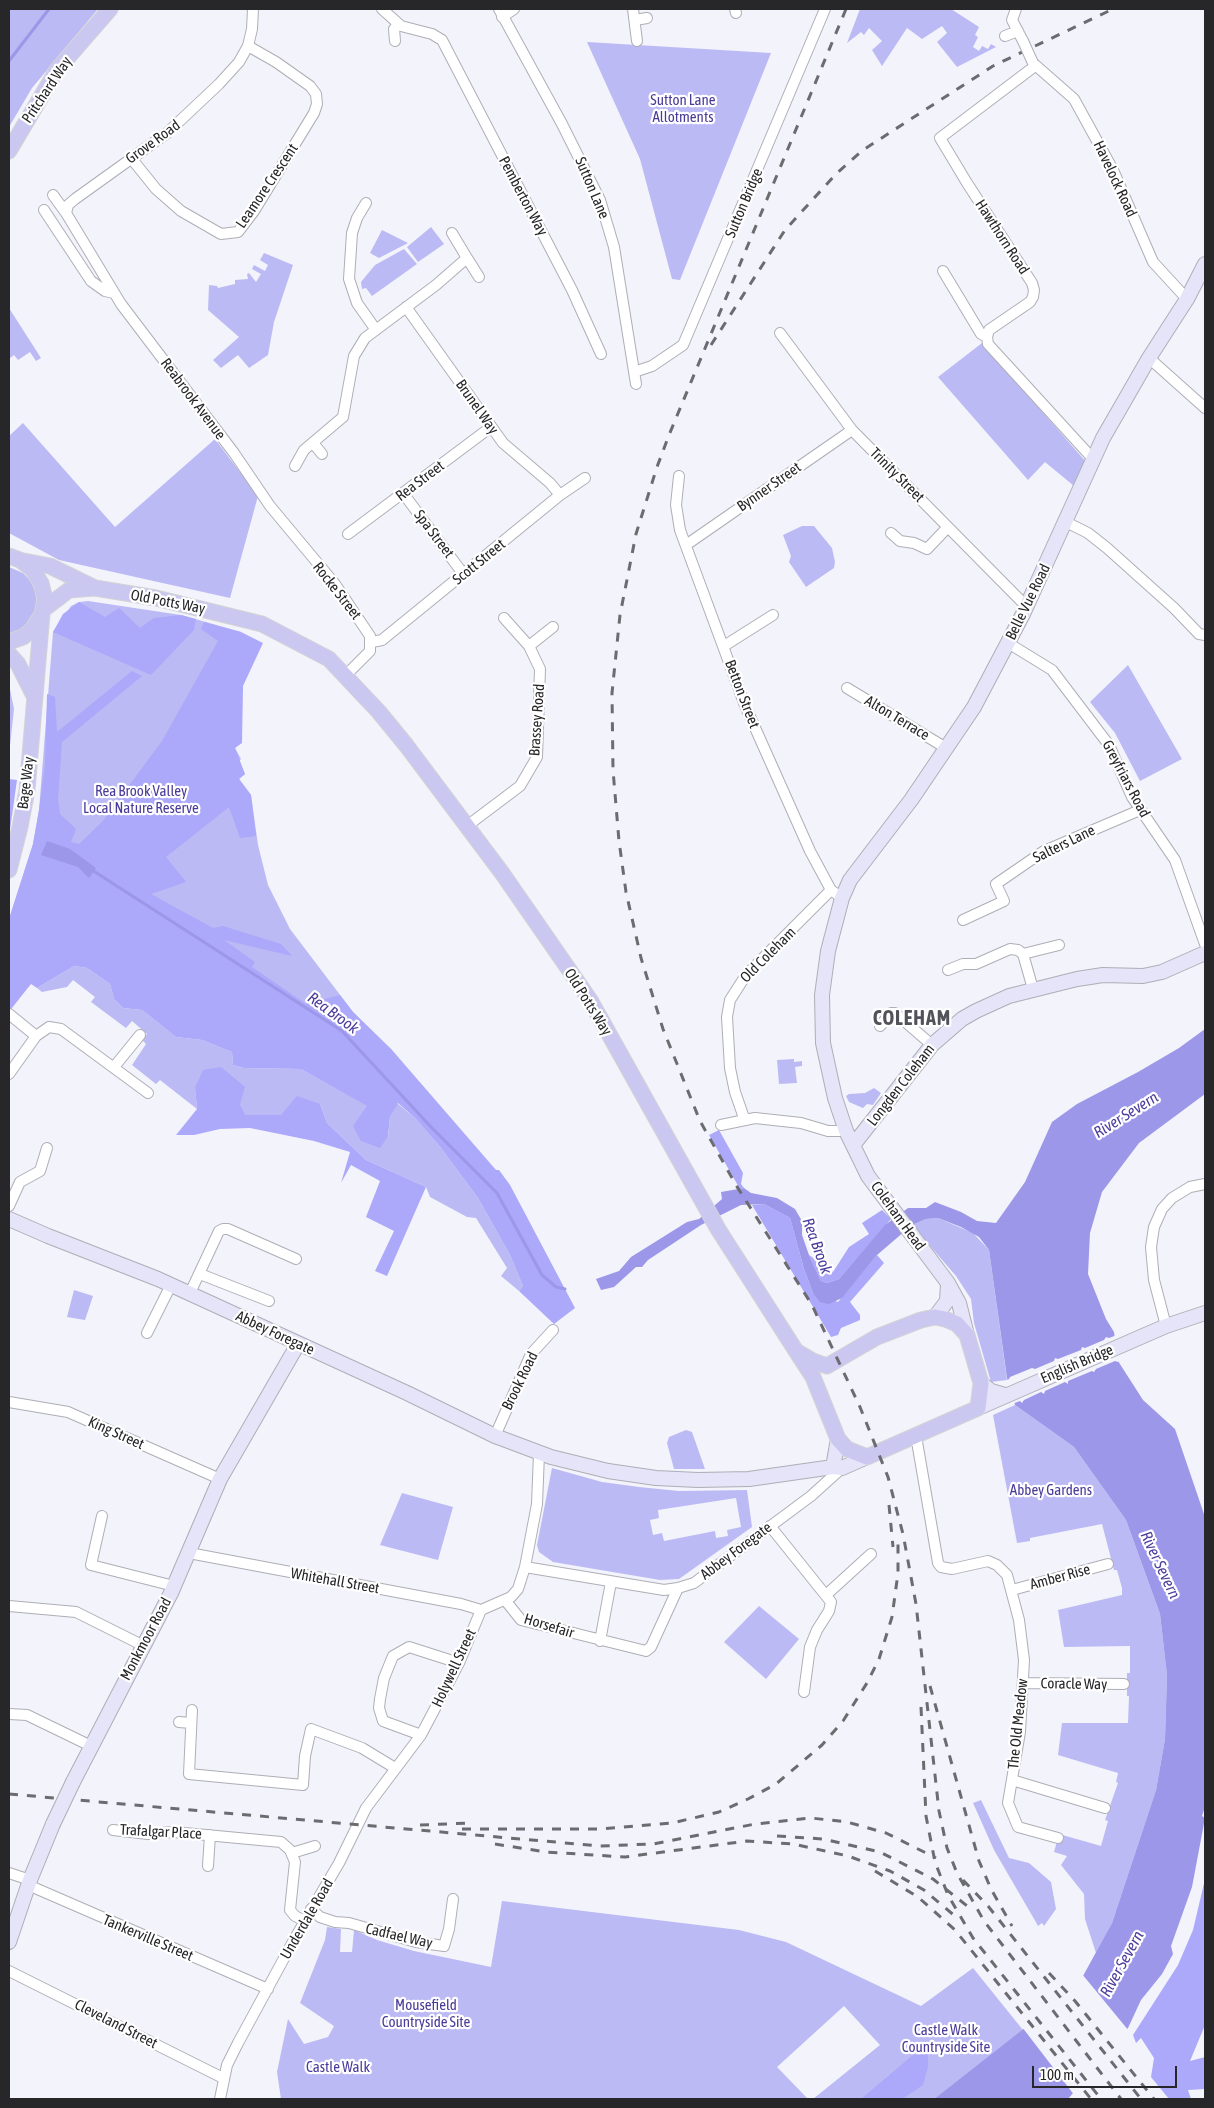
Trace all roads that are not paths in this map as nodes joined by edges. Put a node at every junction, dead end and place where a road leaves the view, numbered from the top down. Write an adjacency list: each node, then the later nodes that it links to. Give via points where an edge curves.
1 (110, 9): 17 (main road, Pritchard Way, via 57,70)
2 (253, 9): 15 (street)
3 (382, 9): 10 (street)
4 (514, 9): 7 (street)
5 (825, 9): 36 (street, Sutton Bridge, via 684,345 652,366)
6 (1016, 9): 11 (street, via 1012,20)
7 (500, 13): 36 (street, Sutton Lane, via 600,200 614,247)
8 (634, 14): 9 (street); 14 (street)
9 (647, 18)
10 (398, 24): 13 (street, via 394,29); 34 (street, Pemberton Way, via 442,40 572,290)
11 (1018, 31): 12 (street); 16 (street, bridge)
12 (1005, 36)
13 (395, 41)
14 (638, 41)
15 (248, 46): 18 (street, Grove Road, via 239,62 204,100 167,133); 18 (street, Leamore Crescent, via 310,86 316,94 317,104 238,232 221,234 181,211 156,189)
16 (1034, 64): 29 (street, Havelock Road, via 1074,99 1113,170 1153,262); 33 (street, Hawthorn Road, via 940,138 1034,290 1030,302 994,326)
17 (9, 151)
18 (131, 158): 22 (street, Grove Road, via 75,199 68,205)
19 (53, 196): 22 (street)
20 (366, 203): 31 (street, via 352,233 349,279 357,303)
21 (44, 210): 28 (street, Reabrook Avenue, via 91,281)
22 (66, 213): 28 (street, Reabrook Avenue)
23 (452, 233): 24 (street)
24 (467, 258): 27 (street); 30 (street)
25 (1205, 264): 29 (street, Belle Vue Road)
26 (943, 271): 33 (street, via 981,334)
27 (479, 277)
28 (114, 293): 49 (street, Reabrook Avenue, via 234,452)
29 (1187, 299): 35 (street, Belle Vue Road)
30 (406, 307): 31 (street); 39 (street, Brunel Way)
31 (376, 330): 41 (street, via 358,346 354,356 343,417)
32 (780, 333): 40 (street, Trinity Street)
33 (987, 337): 43 (street, via 988,344)
34 (601, 354)
35 (1149, 358): 38 (street); 43 (street, Belle Vue Road, via 1103,438)
36 (634, 372): 37 (street, Sutton Lane)
37 (636, 384)
38 (1205, 408)
39 (492, 427): 47 (street, Rea Street); 48 (street, Brunel Way, via 503,443)
40 (852, 430): 51 (street, Trinity Street); 54 (street, Bynner Street)
41 (313, 443): 42 (street); 44 (street, via 304,450)
42 (322, 454)
43 (1094, 460): 50 (street, Belle Vue Road)
44 (295, 466)
45 (679, 476): 54 (street, Betton Street, via 676,506)
46 (585, 478): 48 (street, Scott Street)
47 (403, 492): 53 (street, Rea Street); 56 (street, Spa Street)
48 (560, 495): 56 (street, Scott Street)
49 (270, 506): 65 (street, Rocke Street, via 335,584)
50 (1066, 522): 58 (street, Belle Vue Road); 63 (street, via 1095,538 1199,634)
51 (947, 528): 52 (street, via 927,549 900,541); 58 (street, Trinity Street)
52 (891, 533)
53 (348, 534)
54 (686, 545): 68 (street, Betton Street)
55 (12, 557): 57 (main road, Old Potts Way, via 50,566); 59 (main road, Bage Way, via 32,569 42,583)
56 (464, 575): 65 (street, Scott Street, via 382,640)
57 (95, 588): 59 (main road, Old Potts Way, via 69,590); 70 (main road, Old Potts Way, via 156,598 262,624 329,659)
58 (1026, 606): 66 (street, Belle Vue Road)
59 (43, 611): 64 (main road, Old Potts Way, via 27,634); 72 (main road, Bage Way)
60 (773, 615): 68 (street)
61 (504, 618): 67 (street, Brassey Road)
62 (553, 627): 67 (street)
63 (1205, 635)
64 (9, 642)
65 (372, 642): 70 (street, via 370,651)
66 (1008, 643): 73 (street, Belle Vue Road, via 974,707); 74 (street, Greyfriars Road, via 1052,670 1109,745)
67 (529, 646): 75 (street, Brassey Road, via 540,669 537,757 520,786)
68 (724, 646): 77 (street, Betton Street, via 776,778)
69 (9, 654): 72 (main road)
70 (346, 676): 75 (main road, Old Potts Way, via 406,744)
71 (847, 688): 73 (street, Alton Terrace)
72 (34, 694): 76 (main road, Bage Way, via 27,790)
73 (946, 748): 77 (street, Belle Vue Road, via 850,880)
74 (1140, 810): 78 (street, Salters Lane, via 1044,851 996,884 1004,901); 79 (street, Greyfriars Road, via 1175,860)
75 (468, 826): 114 (main road, Old Potts Way, via 590,1000 718,1229)
76 (9, 870)
77 (833, 895): 93 (street, Old Coleham, via 746,975 730,1000 728,1052 735,1092); 95 (street, Belle Vue Road, via 833,928 823,975 823,1043)
78 (963, 920)
79 (1205, 944)
80 (1059, 945): 82 (street)
81 (1205, 953): 84 (street, Longden Coleham, via 1152,974 1103,975)
82 (1023, 954): 83 (street, via 1010,949 976,964 963,964); 84 (street)
83 (948, 970)
84 (1033, 989): 89 (street, Longden Coleham, via 1009,996 962,1019)
85 (9, 1014): 88 (street)
86 (880, 1026): 89 (street, via 891,1013 895,1013)
87 (140, 1035): 90 (street)
88 (36, 1036): 90 (street, via 49,1027 61,1029); 91 (street)
89 (932, 1045): 96 (street, Longden Coleham)
90 (114, 1067): 92 (street)
91 (9, 1074)
92 (148, 1092)
93 (744, 1118): 94 (street); 95 (street, via 774,1119 828,1131)
94 (721, 1125)
95 (846, 1131): 96 (street, Coleham Head)
96 (854, 1144): 103 (street, Coleham Head, via 868,1176)
97 (47, 1148): 99 (street, via 40,1171 20,1182)
98 (1205, 1184): 109 (street, via 1190,1187 1172,1198 1162,1209 1154,1227 1151,1247 1154,1280)
99 (9, 1206)
100 (9, 1219): 104 (street, Abbey Foregate)
101 (296, 1259): 102 (street, via 223,1229 219,1231)
102 (200, 1274): 105 (street); 106 (street)
103 (948, 1283): 108 (street, via 947,1301); 112 (street, Coleham Head, via 959,1304)
104 (170, 1285): 105 (street, Abbey Foregate); 111 (street)
105 (190, 1293): 113 (street, Abbey Foregate)
106 (269, 1301)
107 (1205, 1313): 109 (street, English Bridge)
108 (935, 1317): 112 (main road, via 957,1324); 115 (main road, via 877,1336 855,1350 844,1349 822,1358)
109 (1166, 1326): 118 (street, English Bridge)
110 (554, 1330): 121 (street, Brook Road, via 531,1354)
111 (147, 1333)
112 (967, 1335): 117 (main road, Coleham Head)
113 (298, 1344): 121 (street, Abbey Foregate); 127 (street, Monkmoor Road)
114 (796, 1351): 115 (main road, Old Potts Way); 116 (main road, Old Potts Way)
115 (822, 1365): 116 (main road)
116 (813, 1378): 123 (main road, Old Potts Way)
117 (981, 1383): 118 (street, via 991,1391); 120 (main road, Coleham Head)
118 (1005, 1394): 120 (street, Abbey Foregate, via 998,1401)
119 (9, 1402): 127 (street, King Street, via 68,1412)
120 (978, 1408): 122 (main road, Abbey Foregate)
121 (495, 1436): 124 (street, Abbey Foregate)
122 (916, 1436): 125 (main road, Abbey Foregate); 137 (street, The Old Meadow, via 938,1563 952,1569 984,1561 993,1563 1007,1575)
123 (838, 1439): 125 (main road, via 847,1449); 126 (street)
124 (539, 1454): 126 (street, Abbey Foregate, via 608,1471 682,1479 749,1479); 133 (street, via 539,1491)
125 (867, 1457): 126 (street, Abbey Foregate)
126 (838, 1468): 129 (street, Abbey Foregate, via 812,1496)
127 (220, 1479): 130 (street, Monkmoor Road)
128 (102, 1516): 135 (street, via 91,1565)
129 (770, 1526): 136 (street, Abbey Foregate, via 694,1583); 138 (street)
130 (189, 1553): 135 (street, Monkmoor Road); 141 (street, Whitehall Street)
131 (871, 1554): 138 (street)
132 (1108, 1564): 137 (street, Amber Rise)
133 (525, 1567): 134 (street, Abbey Foregate); 139 (street, via 518,1589)
134 (611, 1582): 136 (street, Abbey Foregate, via 664,1590); 142 (street)
135 (174, 1586): 143 (street, Monkmoor Road)
136 (678, 1588): 142 (street, Horsefair, via 651,1648 646,1651)
137 (1012, 1590): 145 (street, The Old Meadow, via 1023,1641)
138 (826, 1595): 147 (street, via 831,1602 829,1611 810,1646)
139 (505, 1600): 141 (street, Holywell Street); 142 (street, Horsefair, via 521,1620)
140 (9, 1606): 143 (street, via 76,1612)
141 (481, 1610): 144 (street, Holywell Street)
142 (600, 1641)
143 (142, 1645): 153 (street, Monkmoor Road)
144 (459, 1663): 152 (street, Holywell Street); 152 (street, via 409,1647 393,1656 380,1699 383,1721)
145 (1024, 1683): 146 (street, Coracle Way); 156 (street, The Old Meadow)
146 (1124, 1684)
147 (804, 1692)
148 (192, 1710): 151 (street)
149 (9, 1714): 153 (street, via 27,1716)
150 (179, 1722): 151 (street)
151 (191, 1723): 155 (street, via 189,1774 303,1785 311,1729 362,1748)
152 (421, 1735): 154 (street, Holywell Street)
153 (92, 1746): 165 (street, Monkmoor Road, bridge, via 53,1824)
154 (412, 1748): 155 (street, Underdale Road)
155 (395, 1768): 167 (street, Underdale Road, via 366,1808 339,1863)
156 (1012, 1780): 157 (street); 160 (street, The Old Meadow, via 1008,1803 1018,1827)
157 (1105, 1808)
158 (113, 1830): 159 (street, Trafalgar Place)
159 (210, 1835): 162 (street, Trafalgar Place, via 279,1841); 163 (street, Trafalgar Place)
160 (1058, 1838)
161 (315, 1846): 162 (street)
162 (292, 1854): 168 (street, via 295,1870 290,1910)
163 (208, 1866)
164 (9, 1873): 165 (street, Tankerville Street)
165 (29, 1883): 169 (street, Monkmoor Road); 171 (street, Tankerville Street)
166 (453, 1899): 167 (street, Cadfael Way, via 444,1946 335,1922 320,1917)
167 (311, 1909): 168 (street, Underdale Road)
168 (305, 1921): 171 (street, Underdale Road)
169 (9, 1942)
170 (9, 1971): 172 (street, Cleveland Street)
171 (268, 1989): 172 (street, Underdale Road)
172 (223, 2078): 173 (street, Underdale Road)
173 (220, 2099)

